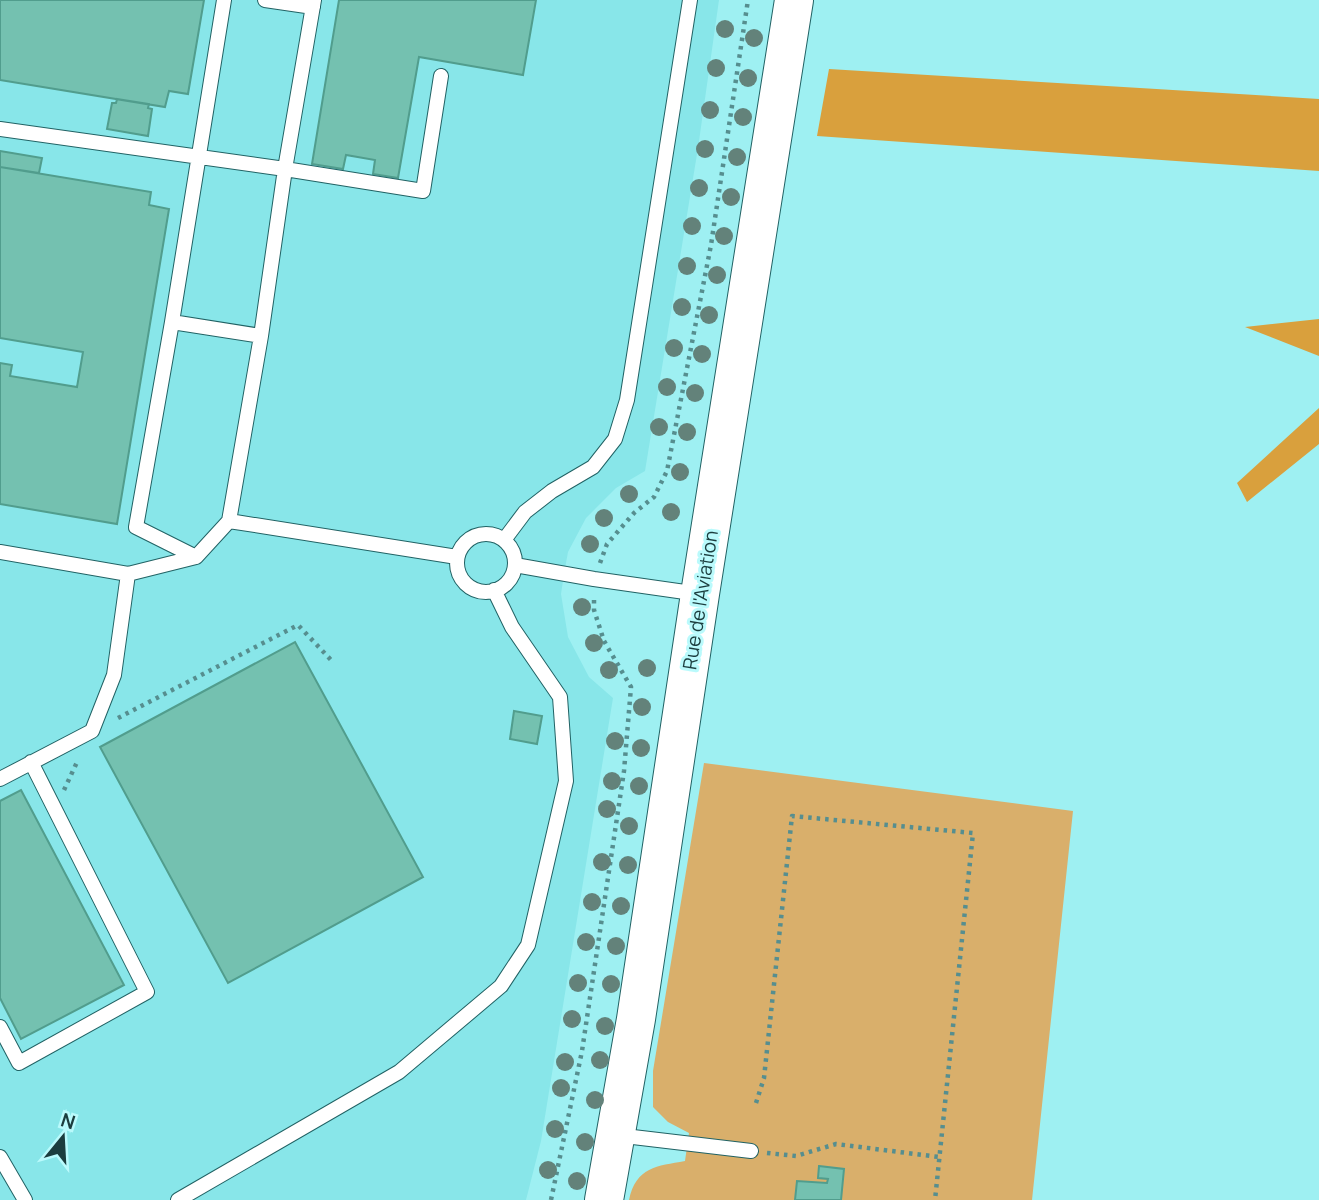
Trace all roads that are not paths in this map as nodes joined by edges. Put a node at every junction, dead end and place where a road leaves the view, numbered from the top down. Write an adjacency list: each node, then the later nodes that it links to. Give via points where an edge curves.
1 (224, 0): 8 (lane)
2 (265, 0): 5 (lane)
3 (690, 0): 13 (lane, via 627,400 615,439 593,467 525,512)
4 (794, 0): 20 (street, Rue de l'Aviation)
5 (313, 3): 9 (lane)
6 (441, 76): 9 (lane, via 423,191)
7 (0, 129): 8 (lane)
8 (198, 157): 9 (lane); 10 (lane)
9 (285, 169): 11 (lane)
10 (172, 322): 11 (lane); 15 (lane, via 136,527)
11 (261, 336): 12 (lane)
12 (229, 521): 15 (lane); 16 (lane)
13 (504, 540): 16 (lane, via 482,534 462,546); 17 (lane)
14 (0, 552): 18 (lane)
15 (196, 557): 18 (lane)
16 (457, 557): 19 (lane, via 461,578 469,586)
17 (515, 565): 19 (lane, via 505,585); 20 (lane)
18 (128, 574): 21 (lane, via 114,675 92,732)
19 (494, 590): 28 (lane, via 512,627 561,697 566,781 528,945 501,986 399,1072)
20 (700, 594): 24 (street, Rue de l'Aviation)
21 (31, 762): 22 (lane); 23 (lane, via 147,992 19,1063)
22 (0, 779)
23 (0, 1027)
24 (615, 1135): 25 (lane); 29 (street, Rue de l'Aviation)
25 (751, 1151)
26 (0, 1157): 27 (lane)
27 (25, 1200)
28 (178, 1200)
29 (604, 1200)

